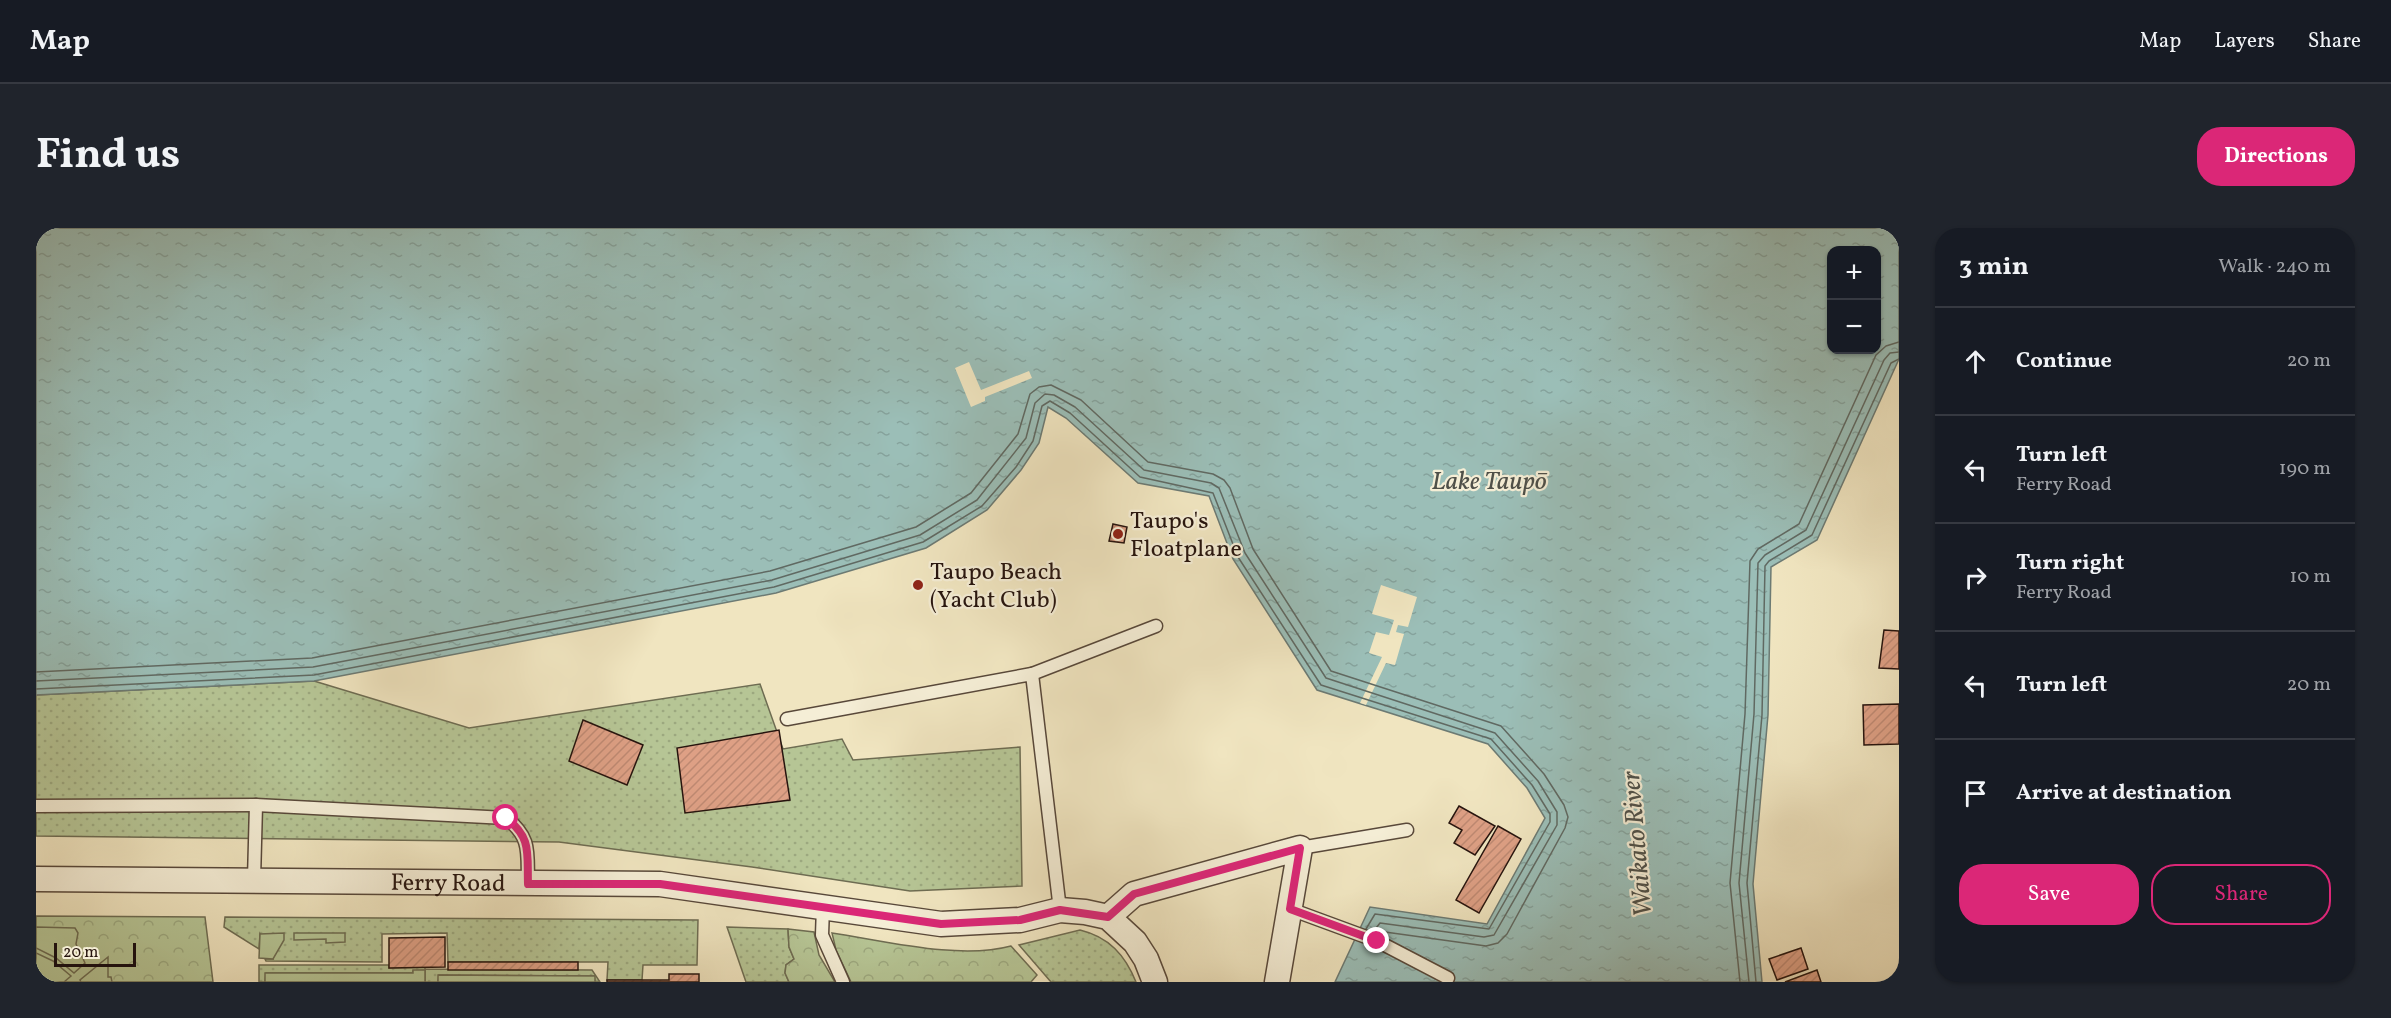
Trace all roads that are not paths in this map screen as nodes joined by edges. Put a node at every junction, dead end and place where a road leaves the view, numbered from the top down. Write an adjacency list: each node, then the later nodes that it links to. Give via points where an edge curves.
1 (1156, 626): 2 (lane)
2 (1032, 674): 3 (lane); 13 (lane)
3 (787, 719)
4 (36, 806): 5 (lane)
5 (256, 806): 9 (lane); 10 (lane, via 506,818 527,841)
6 (1407, 830): 7 (lane)
7 (1300, 848): 12 (street); 14 (street, via 1134,894)
8 (36, 879): 9 (street, Ferry Road)
9 (254, 879): 10 (street, Ferry Road)
10 (528, 884): 11 (street, Ferry Road, via 660,884)
11 (823, 907): 13 (street, Ferry Road, via 941,924 1020,920); 17 (lane, via 822,935)
12 (1290, 909): 15 (lane, via 1377,941); 18 (street)
13 (1060, 910): 14 (street, Ferry Road)
14 (1108, 917): 16 (street, via 1135,942)
15 (1448, 978)
16 (1154, 980)
17 (843, 982)
18 (1277, 982)

